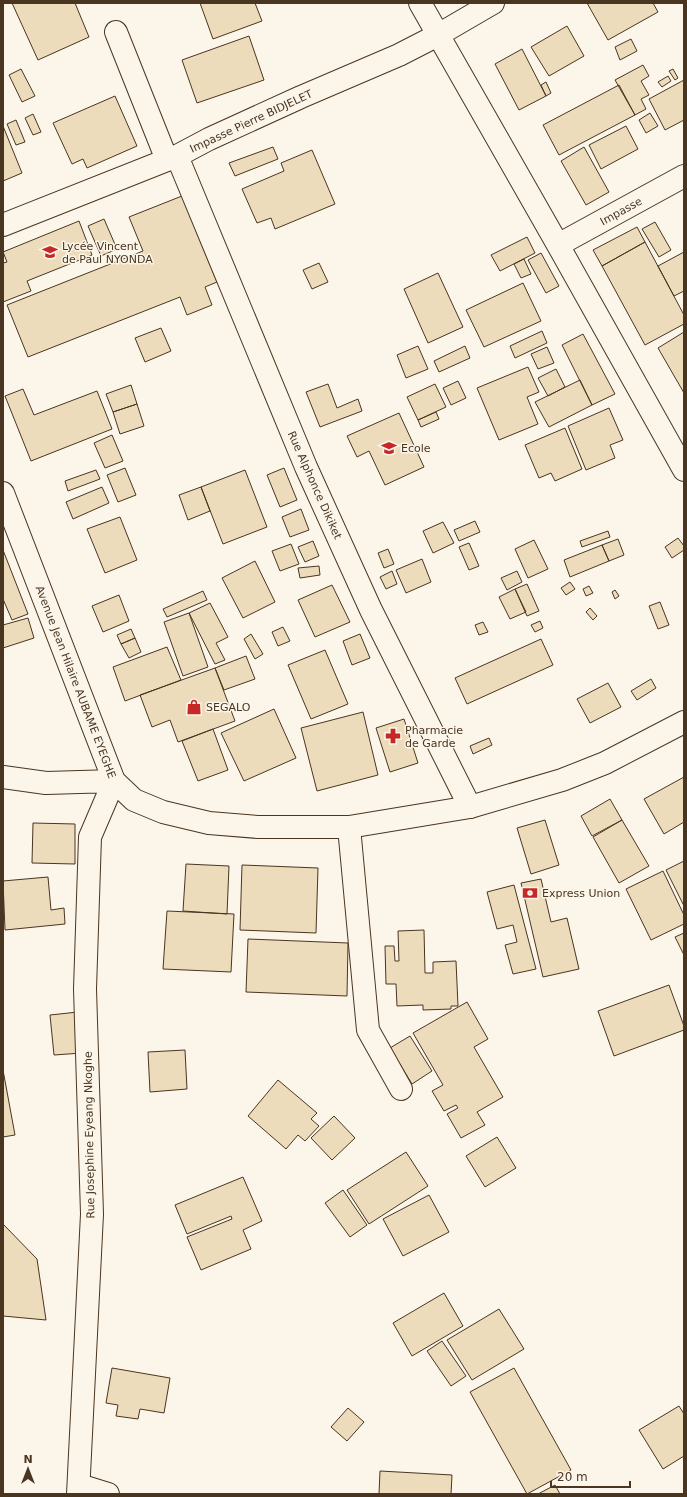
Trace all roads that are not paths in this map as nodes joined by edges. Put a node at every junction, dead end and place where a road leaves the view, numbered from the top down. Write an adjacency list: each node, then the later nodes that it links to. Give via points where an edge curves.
1 (420, 3): 4 (street)
2 (493, 3): 4 (street, Impasse Pierre BIDJELET)
3 (116, 32): 5 (street, Rue Alphonce Dikiket)
4 (438, 35): 5 (street, Impasse Pierre BIDJELET); 8 (street)
5 (172, 158): 7 (street, Impasse Pierre BIDJELET); 14 (street, Rue Alphonce Dikiket, via 371,610)
6 (684, 176): 8 (street, Impasse)
7 (3, 225)
8 (558, 245): 9 (street)
9 (683, 465)
10 (3, 493): 13 (street, Avenue Jean Hilaire AUBAME EYEGHE)
11 (684, 722): 14 (street, Avenue Jean Hilaire AUBAME EYEGHE, via 605,763 562,780)
12 (3, 778): 13 (street, via 46,783)
13 (114, 781): 15 (street, Avenue Jean Hilaire AUBAME EYEGHE, via 134,800 163,812 209,823 258,827); 17 (street, Rue Josephine Eyeang Nkoghe, via 90,837 85,989 92,1214)
14 (470, 807): 15 (street, Avenue Jean Hilaire AUBAME EYEGHE)
15 (349, 827): 16 (street, via 368,1030)
16 (401, 1089)
17 (78, 1490): 18 (street)
18 (108, 1494)

